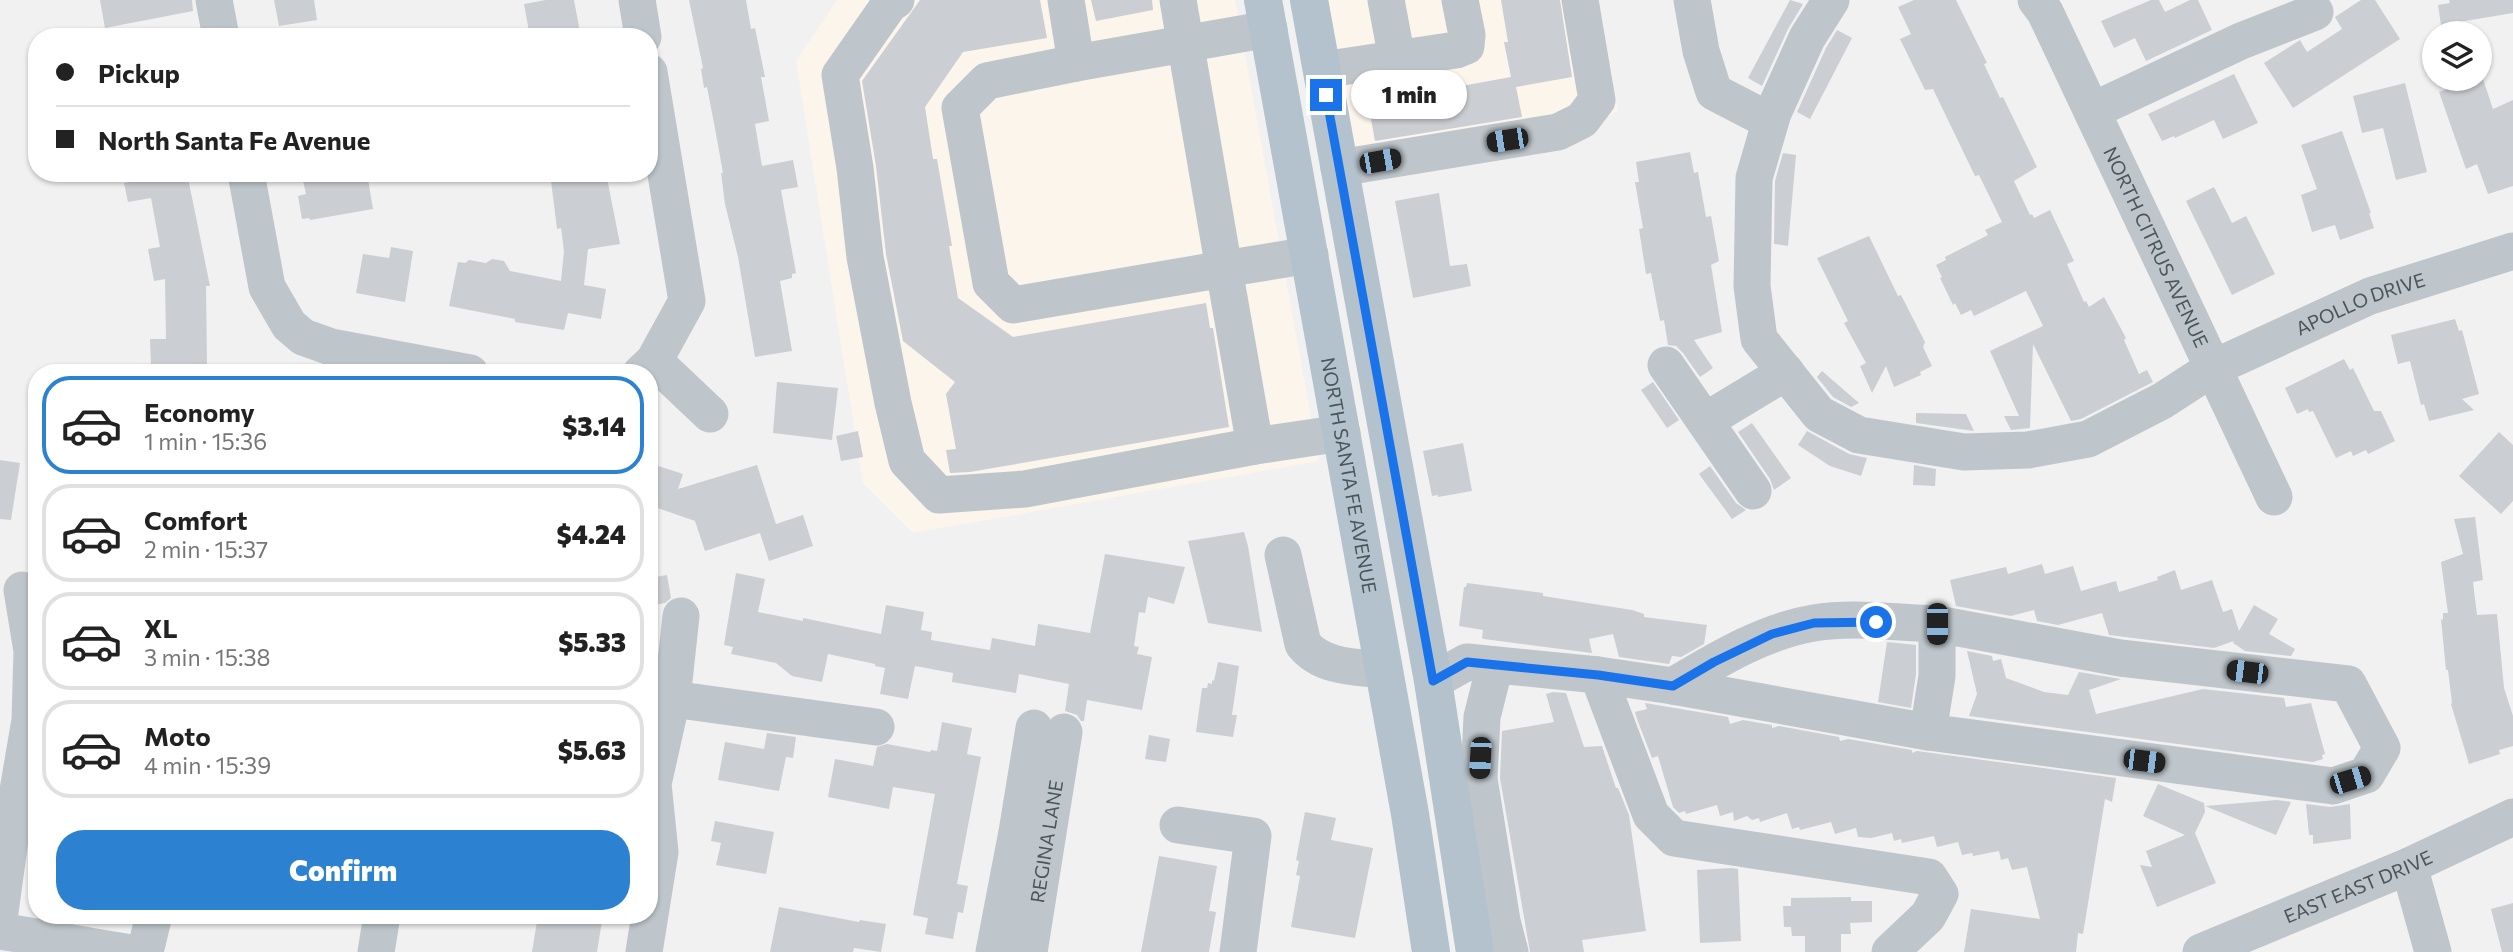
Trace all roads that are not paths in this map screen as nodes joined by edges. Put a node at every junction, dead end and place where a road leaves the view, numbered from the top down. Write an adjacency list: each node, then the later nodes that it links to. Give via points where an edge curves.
1 (214, 0): 15 (street)
2 (637, 0): 16 (street)
3 (896, 0): 38 (street, via 840,75 865,257 907,461 939,495 1025,489)
4 (1066, 0): 19 (street)
5 (1178, 0): 17 (street)
6 (1309, 0): 20 (main road)
7 (1386, 0): 18 (street)
8 (1460, 0): 18 (street, via 1466,46)
9 (1580, 0): 24 (street, via 1597,100 1582,120 1558,132)
10 (1692, 0): 22 (street, via 1714,92)
11 (1831, 0): 22 (street, APOLLO DRIVE, via 1807,38)
12 (2050, 4): 21 (street, NORTH CITRUS AVENUE)
13 (2315, 12): 21 (street)
14 (1266, 15): 17 (street); 27 (main road, NORTH SANTA FE AVENUE)
15 (219, 28)
16 (642, 28)
17 (1185, 44): 19 (street); 28 (street)
18 (1397, 59): 20 (street)
19 (1076, 63): 28 (street, via 987,81 960,107 991,283 1013,305)
20 (1322, 70): 24 (main road)
21 (2092, 111): 32 (street, NORTH CITRUS AVENUE)
22 (1770, 121): 33 (street, APOLLO DRIVE, via 1754,178 1752,286 1759,339)
23 (658, 126): 30 (street, via 687,301)
24 (1339, 168): 49 (main road)
25 (248, 182): 29 (street, via 267,287 289,325 303,337 331,347)
26 (2513, 251): 32 (street, APOLLO DRIVE, via 2370,296)
27 (1310, 255): 28 (street); 37 (main road, NORTH SANTA FE AVENUE)
28 (1224, 269): 38 (street)
29 (422, 364)
30 (650, 364)
31 (1666, 365): 36 (street)
32 (2213, 368): 33 (street, APOLLO DRIVE, via 2162,401 2088,439 2028,450 1964,452 1858,435 1819,414); 40 (street, NORTH CITRUS AVENUE)
33 (1786, 372): 36 (street)
34 (658, 375): 35 (street)
35 (710, 414)
36 (1705, 421): 39 (street)
37 (1342, 433): 38 (street); 47 (main road, NORTH SANTA FE AVENUE)
38 (1255, 446)
39 (1753, 491)
40 (2274, 497)
41 (1283, 555): 47 (street, via 1303,644 1311,654 1340,665)
42 (22, 590): 45 (street)
43 (681, 616): 51 (street)
44 (1937, 624): 50 (street, via 1814,623 1772,634); 54 (street, via 1937,676); 54 (street, via 2120,658 2348,684 2382,748 2366,775 2333,786)
45 (28, 627)
46 (1495, 665): 48 (street); 49 (street, via 1467,662); 76 (street, via 1482,717 1479,779)
47 (1384, 670): 74 (main road, NORTH SANTA FE AVENUE)
48 (1598, 675): 50 (street); 77 (street, via 1651,816 1674,838 1929,877 1940,894 1928,916)
49 (1433, 681): 75 (main road)
50 (1673, 686): 54 (street)
51 (672, 699): 52 (street); 55 (street)
52 (876, 727)
53 (28, 731): 61 (street)
54 (1928, 732)
55 (658, 762)
56 (2513, 817): 60 (street, EAST EAST DRIVE)
57 (1178, 825): 73 (street, via 1253,836)
58 (658, 833): 59 (street)
59 (658, 864)
60 (2409, 866): 78 (street, EAST EAST DRIVE); 79 (street)
61 (0, 912)
62 (152, 924): 68 (street)
63 (381, 924): 69 (street)
64 (648, 924): 70 (street)
65 (0, 931): 66 (street)
66 (52, 945): 67 (street)
67 (125, 952)
68 (145, 952)
69 (376, 952)
70 (644, 952)
71 (995, 952): 72 (street, REGINA LANE, via 1017,832 1049,730)
72 (1029, 952)
73 (1238, 952)
74 (1431, 952)
75 (1475, 952)
76 (1510, 952)
77 (1890, 952)
78 (2201, 952)
79 (2433, 952)

